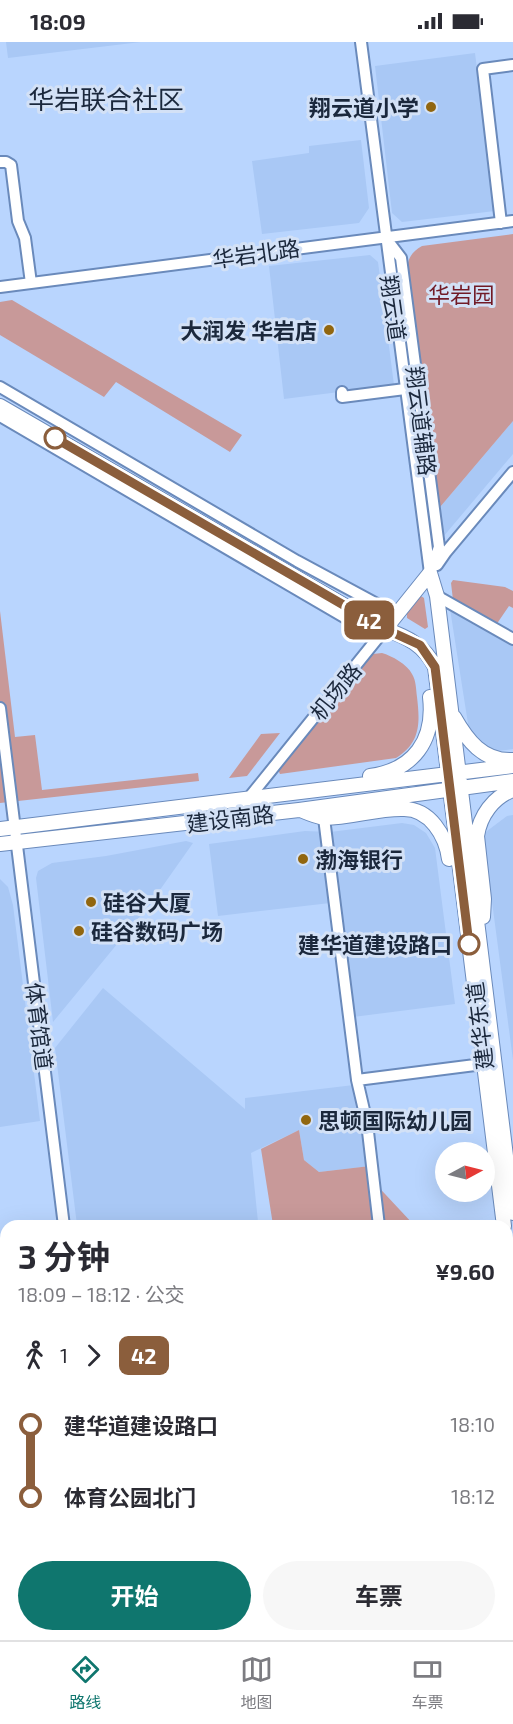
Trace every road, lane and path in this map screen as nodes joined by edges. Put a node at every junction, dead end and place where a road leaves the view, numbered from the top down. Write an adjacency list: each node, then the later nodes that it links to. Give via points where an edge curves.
1 (361, 42): 6 (street, 翔云道)
2 (513, 65): 5 (street, via 483,69)
3 (0, 162): 7 (street, via 11,165)
4 (513, 221): 5 (street, 华岩北路)
5 (501, 223): 6 (street, 华岩北路)
6 (385, 237): 7 (street, 华岩北路); 10 (street, 翔云道); 16 (street, 翔云道辅路, via 401,258 439,546)
7 (31, 283): 8 (street, 华岩北路)
8 (0, 287)
9 (0, 387): 19 (street, via 386,609)
10 (405, 389): 11 (street, via 342,397); 16 (street, 翔云道)
11 (342, 392)
12 (0, 397): 19 (main road)
13 (0, 406): 19 (main road)
14 (0, 416): 19 (street, via 368,631)
15 (511, 478): 16 (street)
16 (430, 573): 17 (main road); 18 (main road)
17 (419, 587): 18 (main road); 19 (main road, via 401,607)
18 (437, 596): 20 (street); 23 (main road)
19 (390, 629): 21 (main road); 31 (street, 机场路)
20 (513, 639)
21 (420, 645): 26 (main road, via 435,667); 30 (main road, via 431,706 425,739 418,752 385,774 341,780)
22 (0, 708): 34 (street, 体育馆道)
23 (450, 710): 24 (main road, via 475,747 494,758); 26 (main road)
24 (513, 760)
25 (513, 766): 26 (main road, 建设南路)
26 (452, 774): 28 (main road, 建华东道); 30 (main road, 建设南路)
27 (513, 781): 28 (main road, 建设南路)
28 (454, 789): 32 (main road, 建设南路); 38 (main road, 建华东道)
29 (513, 790): 38 (main road, via 495,801 478,826 484,899)
30 (300, 793): 31 (main road, 建设南路)
31 (248, 799): 34 (main road, 建设南路)
32 (299, 810): 33 (main road); 36 (main road, 建设南路)
33 (324, 818): 38 (main road, via 404,809 426,817 447,845 457,914); 40 (street)
34 (14, 827): 35 (main road, 建设南路); 36 (street, 体育馆道)
35 (0, 829)
36 (16, 842): 37 (main road, 建设南路); 42 (street, 体育馆道)
37 (0, 844)
38 (475, 944): 39 (main road, 建华东道); 41 (main road, 建华东道)
39 (483, 1064): 40 (street); 44 (main road, 建华东道)
40 (357, 1080): 43 (street, via 367,1123)
41 (513, 1213)
42 (63, 1220)
43 (378, 1220)
44 (503, 1220)

